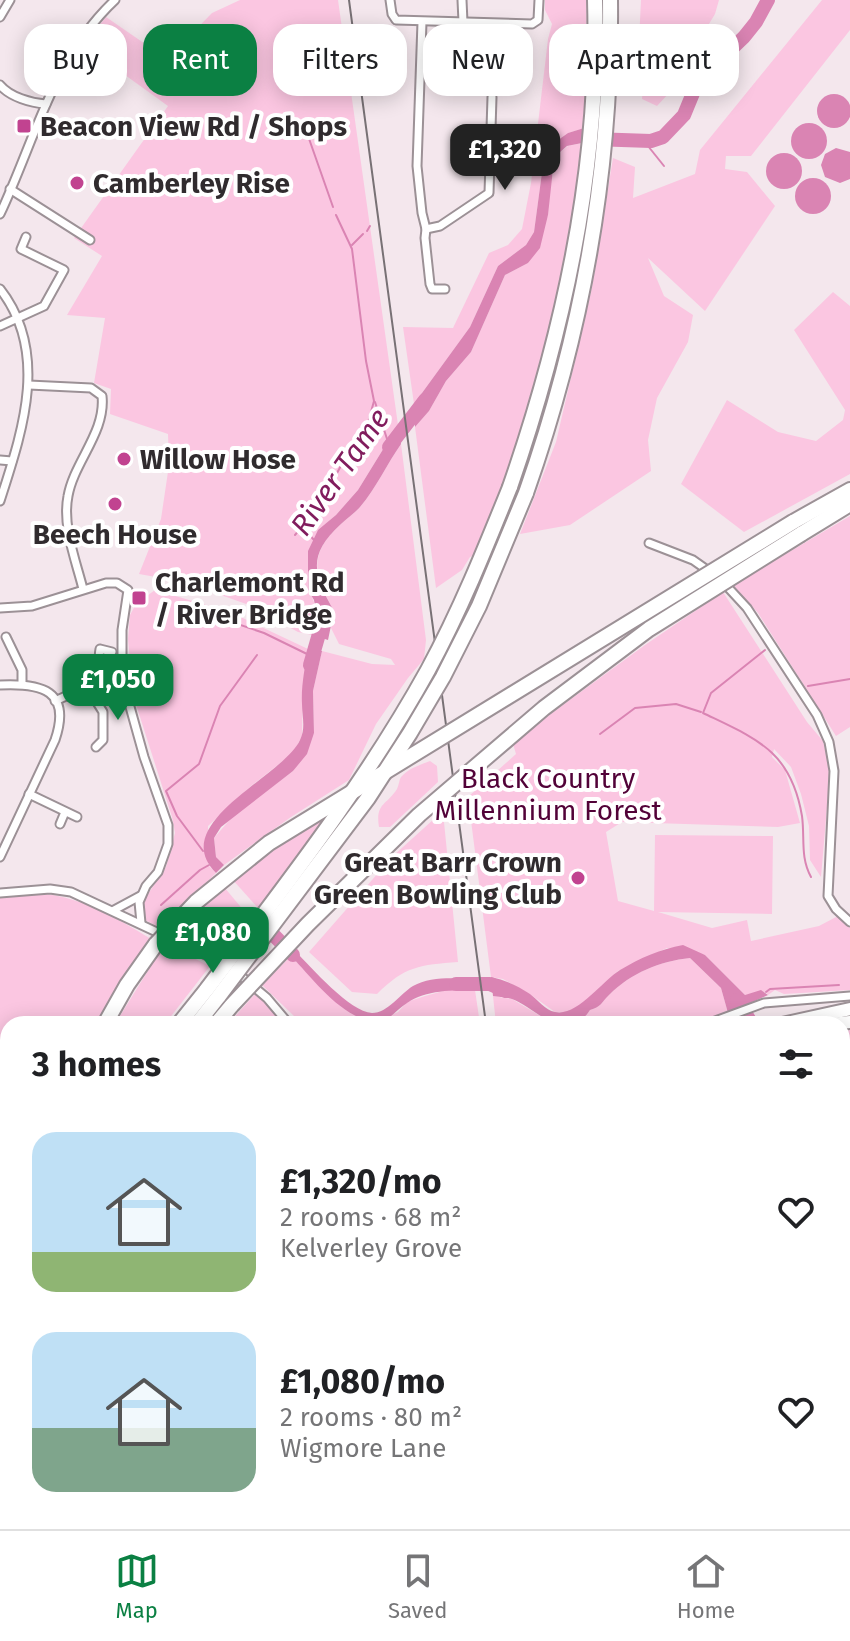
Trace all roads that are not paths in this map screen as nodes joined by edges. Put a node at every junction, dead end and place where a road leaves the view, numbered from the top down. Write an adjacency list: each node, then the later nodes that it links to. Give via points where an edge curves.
1 (10, 0): 8 (street)
2 (115, 0): 13 (street, via 65,62)
3 (390, 0): 9 (street, via 396,20)
4 (462, 0): 10 (street)
5 (539, 0): 10 (street, via 538,20 532,24)
6 (595, 0): 14 (highway)
7 (610, 0): 14 (highway, via 611,45)
8 (0, 17)
9 (422, 22): 10 (street); 18 (street, via 417,166)
10 (463, 22)
11 (0, 85): 13 (street)
12 (492, 96): 18 (street, via 489,193 440,226)
13 (46, 104): 16 (street)
14 (599, 126): 15 (highway)
15 (595, 164): 58 (highway, bridge, via 542,390 464,599 395,726); 58 (highway, bridge, via 590,252 563,378 526,493 479,606 443,677 368,798)
16 (10, 189): 17 (street); 20 (street)
17 (0, 214)
18 (426, 229): 22 (street, via 430,284 432,289)
19 (26, 237): 23 (street, via 21,249 64,270 44,306)
20 (90, 240)
21 (0, 289): 23 (street)
22 (445, 289)
23 (18, 319): 24 (street); 25 (street)
24 (0, 326)
25 (29, 385): 27 (street); 33 (street, via 91,388 102,396 98,422 67,497)
26 (0, 460): 27 (street)
27 (12, 461): 29 (street)
28 (850, 490): 31 (highway)
29 (0, 501)
30 (850, 504): 31 (highway)
31 (797, 528): 58 (highway, bridge, via 544,708 419,815 308,924); 60 (highway, bridge, via 269,843 196,902 156,944)
32 (649, 543): 55 (street, via 693,560 720,579 747,608 817,715 834,771 828,896)
33 (83, 589): 34 (street, via 32,606); 53 (street, via 117,583 128,596 122,630 127,696 168,825 158,872)
34 (0, 608)
35 (6, 637): 39 (street, via 22,670)
36 (102, 638): 37 (street)
37 (100, 649): 38 (street); 41 (street, via 99,687)
38 (112, 652)
39 (22, 684): 40 (street); 42 (street, via 45,689)
40 (0, 685)
41 (93, 696): 42 (street); 43 (street, via 103,712)
42 (55, 701): 46 (street, via 58,732)
43 (103, 740): 44 (street); 45 (street)
44 (112, 744)
45 (96, 747)
46 (29, 794): 47 (street); 50 (street)
47 (65, 812): 48 (street); 49 (street)
48 (77, 817)
49 (60, 824)
50 (2, 846): 51 (street)
51 (0, 857)
52 (0, 893): 54 (street, via 61,890)
53 (141, 896): 54 (street); 56 (street)
54 (114, 910): 56 (street)
55 (850, 922)
56 (141, 923): 64 (street, via 230,967)
57 (850, 996): 65 (street, via 764,1003)
58 (219, 997): 61 (highway); 62 (highway); 63 (highway)
59 (850, 1009): 66 (highway)
60 (110, 1016)
61 (191, 1016)
62 (204, 1016)
63 (217, 1016)
64 (282, 1016)
65 (727, 1016)
66 (818, 1016)

